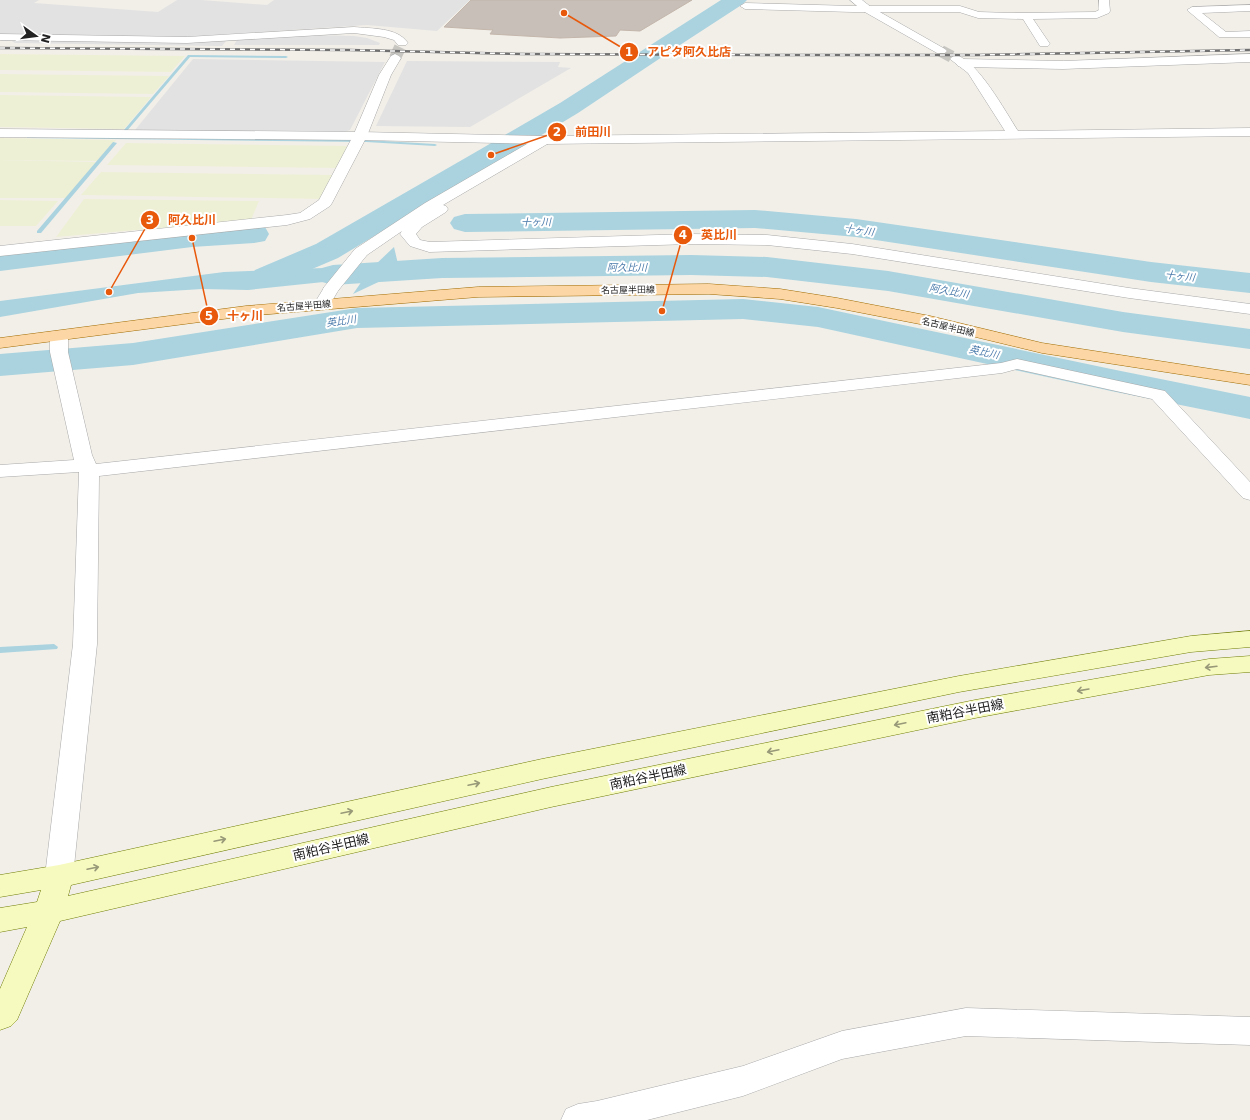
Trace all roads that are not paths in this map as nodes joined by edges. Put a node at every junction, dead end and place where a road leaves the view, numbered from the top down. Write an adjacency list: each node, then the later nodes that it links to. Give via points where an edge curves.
1 (753, 0): 5 (street, via 744,6)
2 (855, 0): 5 (street)
3 (1104, 0): 6 (street, via 1105,11 1097,15)
4 (1249, 8): 7 (street, via 1192,10 1223,35)
5 (867, 9): 6 (street, via 960,9 978,14); 11 (street)
6 (1026, 16): 10 (street)
7 (1250, 34)
8 (0, 38): 9 (street, via 187,40 354,30 386,34 398,38)
9 (402, 43)
10 (1044, 44)
11 (941, 51)
12 (396, 58): 17 (street)
13 (1250, 58): 16 (street, via 1063,65 959,61 972,71 981,83)
14 (1250, 132): 16 (street)
15 (0, 133): 17 (street)
16 (1014, 135): 18 (street)
17 (360, 136): 18 (street); 20 (street, via 325,203 305,216)
18 (540, 140): 19 (street)
19 (430, 206): 21 (street, via 361,252); 22 (street, via 441,209 417,224 408,234 416,242 429,247 767,240 852,249 1129,294)
20 (0, 251)
21 (322, 304): 24 (main road, 名古屋半田線, via 246,311); 25 (main road, 名古屋半田線, via 478,292 709,289 780,294 922,320 1042,348)
22 (1250, 309)
23 (0, 342): 24 (main road, 名古屋半田線)
24 (60, 351): 26 (street, via 82,455)
25 (1250, 380)
26 (88, 468): 27 (street); 28 (street, via 1002,368 1017,364 1158,394); 31 (street, via 85,644)
27 (0, 471)
28 (1250, 494)
29 (1250, 639): 31 (main road, one-way to 29, via 542,769 959,684 1191,644)
30 (1250, 664): 33 (main road, 南粕谷半田線, one-way to 33, via 1209,667 951,714 551,797)
31 (59, 876): 32 (main road); 33 (main road)
32 (0, 886)
33 (49, 912): 34 (main road, 南粕谷半田線); 35 (main road, via 6,1010)
34 (0, 920)
35 (0, 1016)
36 (1250, 1031): 37 (street, via 966,1022 842,1045 743,1081)
37 (578, 1120)

